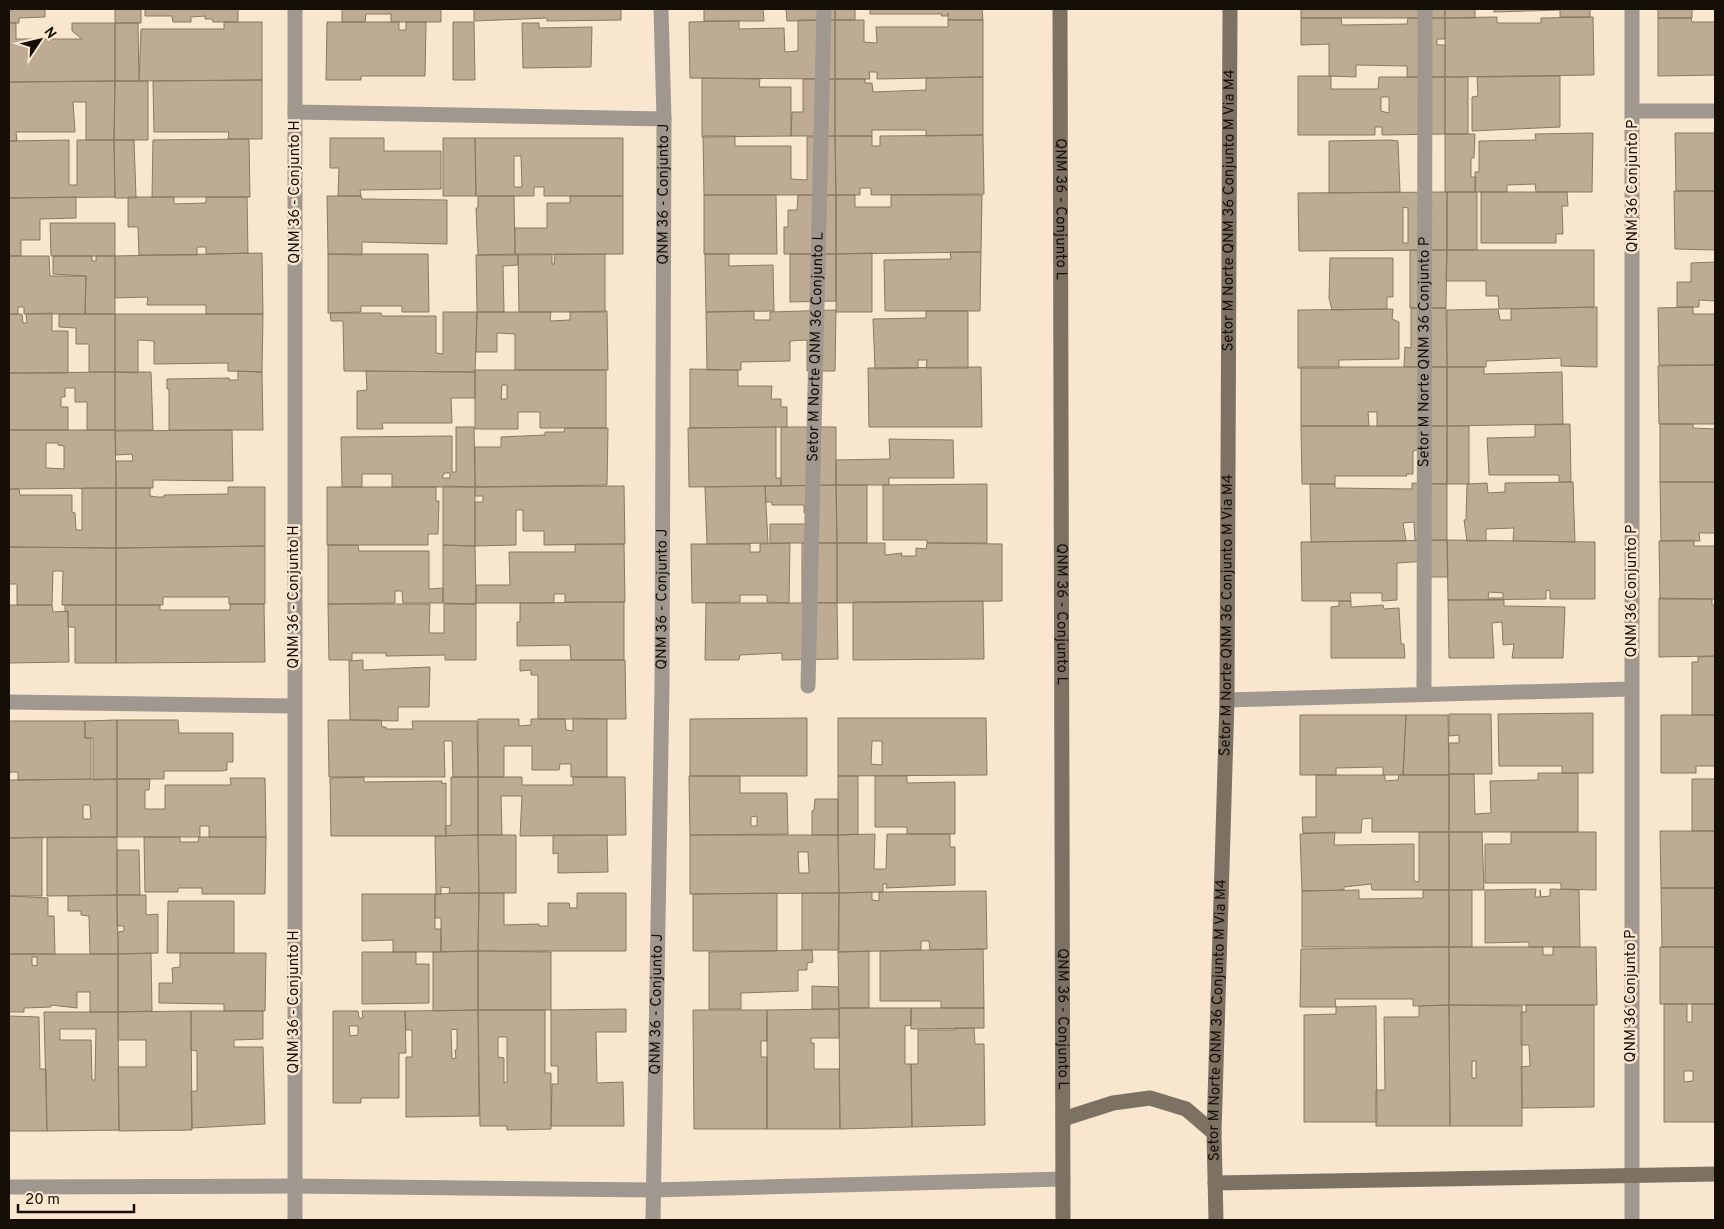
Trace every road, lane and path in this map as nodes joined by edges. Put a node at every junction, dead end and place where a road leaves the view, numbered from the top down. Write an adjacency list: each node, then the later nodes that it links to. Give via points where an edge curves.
1 (295, 9): 10 (street, QNM 36 - Conjunto H)
2 (661, 9): 11 (street, QNM 36 - Conjunto J)
3 (824, 9): 12 (street, Setor M Norte QNM 36 Conjunto L)
4 (1060, 9): 18 (main road, QNM 36 - Conjunto L)
5 (1230, 9): 15 (main road, Setor M Norte QNM 36 Conjunto M Via M4)
6 (1424, 9): 14 (street, Setor M Norte QNM 36 Conjunto P)
7 (1632, 9): 8 (street, QNM 36 Conjunto P)
8 (1633, 111): 9 (street); 13 (street, QNM 36 Conjunto P)
9 (1715, 111)
10 (295, 112): 11 (street); 17 (street, QNM 36 - Conjunto H)
11 (664, 119): 26 (street, QNM 36 - Conjunto J, via 662,686)
12 (808, 686)
13 (1631, 688): 14 (street); 20 (street, QNM 36 Conjunto P)
14 (1424, 694): 15 (street)
15 (1227, 700): 19 (main road, Setor M Norte QNM 36 Conjunto M Via M4)
16 (9, 702): 17 (street)
17 (294, 706): 24 (street, QNM 36 - Conjunto H)
18 (1063, 1119): 19 (main road, via 1113,1102 1150,1098 1186,1109); 22 (main road, QNM 36 - Conjunto L)
19 (1214, 1133): 23 (main road, Setor M Norte QNM 36 Conjunto M Via M4)
20 (1631, 1174): 21 (main road); 23 (main road); 31 (street, QNM 36 Conjunto P)
21 (1715, 1174)
22 (1063, 1179): 26 (street); 29 (main road, QNM 36 - Conjunto L)
23 (1215, 1183): 30 (main road, Setor M Norte QNM 36 Conjunto M Via M4)
24 (294, 1186): 25 (street); 26 (street); 27 (street, QNM 36 - Conjunto H)
25 (9, 1187)
26 (653, 1190): 28 (street, QNM 36 - Conjunto J)
27 (295, 1220)
28 (654, 1220)
29 (1063, 1220)
30 (1216, 1220)
31 (1632, 1220)

